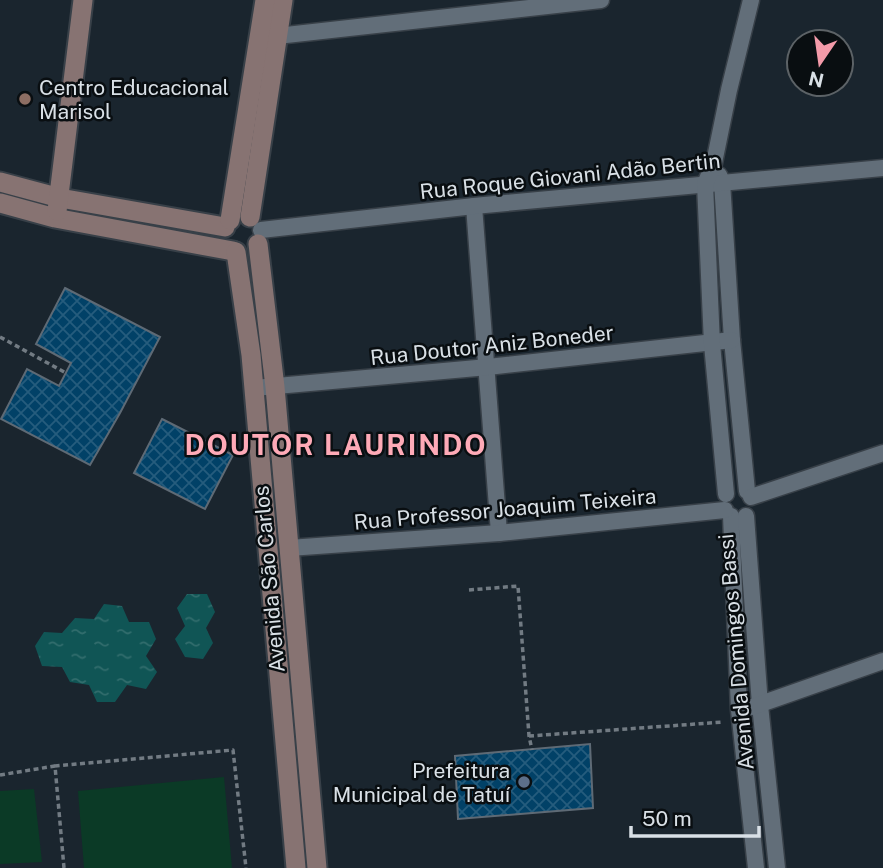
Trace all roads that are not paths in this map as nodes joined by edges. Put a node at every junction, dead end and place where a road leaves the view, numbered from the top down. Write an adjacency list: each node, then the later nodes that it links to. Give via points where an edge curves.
1 (83, 0): 12 (main road)
2 (265, 0): 6 (main road, Avenida São Carlos)
3 (283, 0): 6 (main road, Avenida São Carlos)
4 (601, 0): 6 (street)
5 (751, 0): 7 (street)
6 (268, 33): 16 (main road, Avenida São Carlos)
7 (714, 163): 10 (street); 11 (street)
8 (883, 168): 10 (street, Rua Roque Giovani Adão Bertin)
9 (0, 182): 12 (main road)
10 (722, 183): 11 (street, Rua Roque Giovani Adão Bertin); 18 (street)
11 (705, 184): 14 (street, Rua Roque Giovani Adão Bertin); 19 (street, Avenida Domingos Bassi)
12 (60, 198): 15 (main road); 16 (main road)
13 (0, 203): 15 (main road)
14 (474, 206): 16 (street, Rua Roque Giovani Adão Bertin); 20 (street)
15 (55, 218): 17 (main road)
16 (245, 228): 17 (main road, via 252,250); 17 (main road, Avenida São Carlos, via 223,236); 21 (main road, Avenida São Carlos)
17 (234, 251): 22 (main road, Avenida São Carlos)
18 (732, 340): 19 (street, Rua Doutor Aniz Boneder); 24 (street)
19 (712, 344): 20 (street, Rua Doutor Aniz Boneder); 25 (street, Avenida Domingos Bassi)
20 (488, 367): 21 (street, Rua Doutor Aniz Boneder); 26 (street)
21 (275, 387): 22 (street, Rua Doutor Aniz Boneder); 27 (main road, Avenida São Carlos)
22 (254, 388): 31 (main road, Avenida São Carlos)
23 (883, 453): 24 (street)
24 (749, 494): 25 (street, via 751,510); 25 (street, Rua Professor Joaquim Teixeira, via 733,489)
25 (732, 509): 26 (street, Rua Professor Joaquim Teixeira); 29 (street, Avenida Domingos Bassi); 30 (street, Avenida Domingos Bassi)
26 (499, 533): 27 (street, Rua Professor Joaquim Teixeira)
27 (289, 548): 32 (main road, Avenida São Carlos)
28 (883, 661): 29 (street)
29 (760, 705): 30 (street); 34 (street, Avenida Domingos Bassi)
30 (740, 715): 33 (street, Avenida Domingos Bassi)
31 (296, 868)
32 (317, 868)
33 (756, 868)
34 (776, 868)

